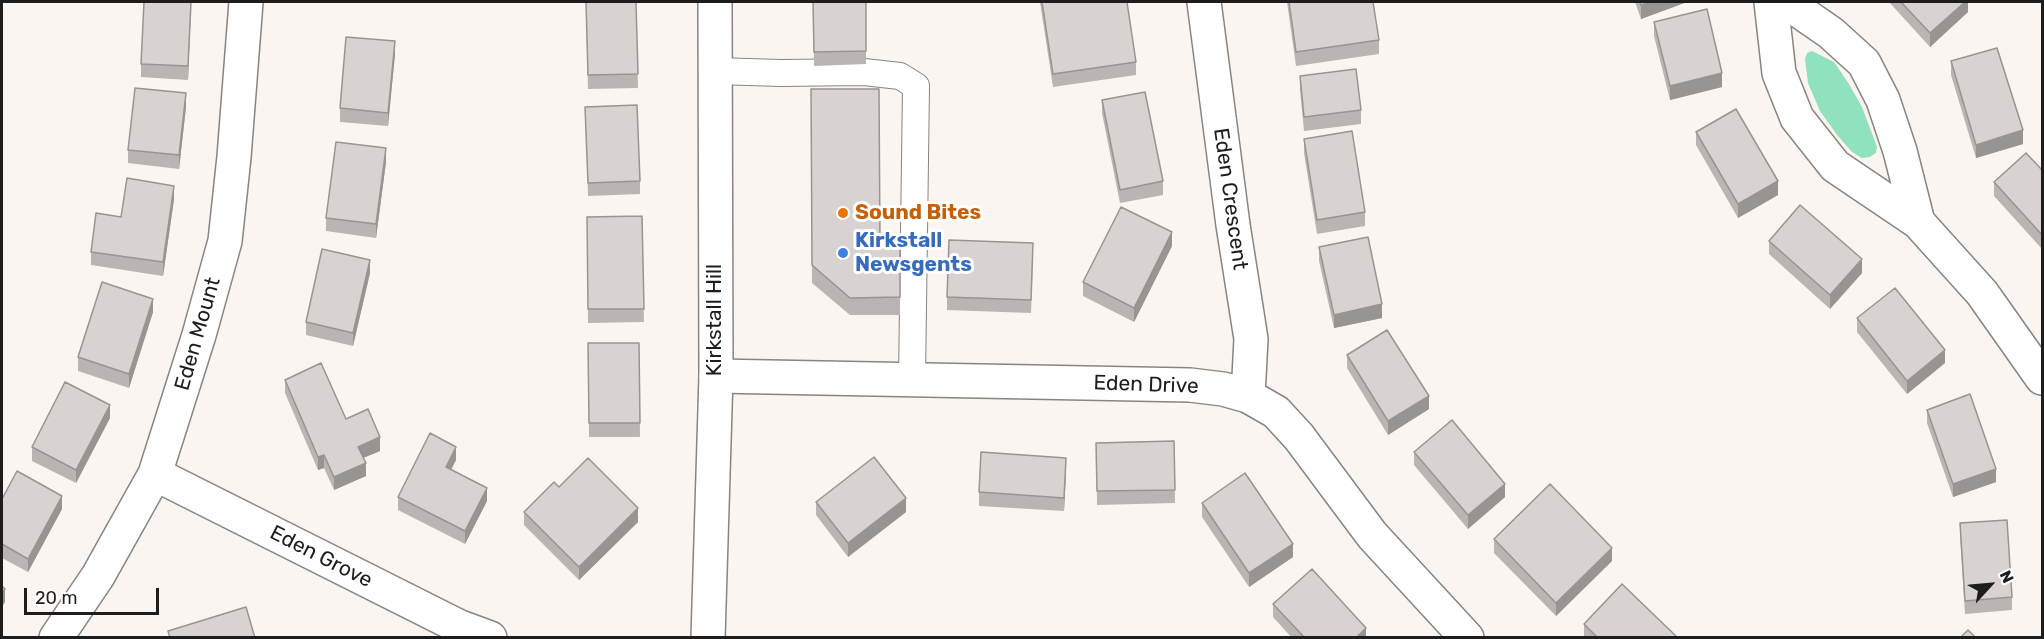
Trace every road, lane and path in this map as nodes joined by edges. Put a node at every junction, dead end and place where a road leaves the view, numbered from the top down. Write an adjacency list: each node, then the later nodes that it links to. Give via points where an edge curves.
1 (246, 2): 12 (street, Eden Mount, via 225,240)
2 (715, 2): 6 (street, Kirkstall Hill)
3 (1204, 2): 11 (street, Eden Crescent, via 1251,339)
4 (1771, 2): 7 (street, via 1779,73 1797,118 1835,166)
5 (1786, 2): 7 (street, via 1831,33 1864,63 1883,100)
6 (715, 71): 8 (street, Kirkstall Hill); 10 (lane, via 864,72 900,76 916,86)
7 (1918, 222): 9 (street, via 1982,293)
8 (716, 376): 10 (street, Eden Drive); 15 (street, Kirkstall Hill)
9 (2043, 378)
10 (912, 380): 11 (street, Eden Drive, via 1190,385 1223,388)
11 (1248, 396): 16 (street, Eden Drive, via 1276,412 1299,437 1371,534)
12 (155, 474): 13 (street, Eden Mount, via 98,576); 14 (street, Eden Grove, via 460,627)
13 (56, 638)
14 (490, 638)
15 (708, 638)
16 (1467, 638)

